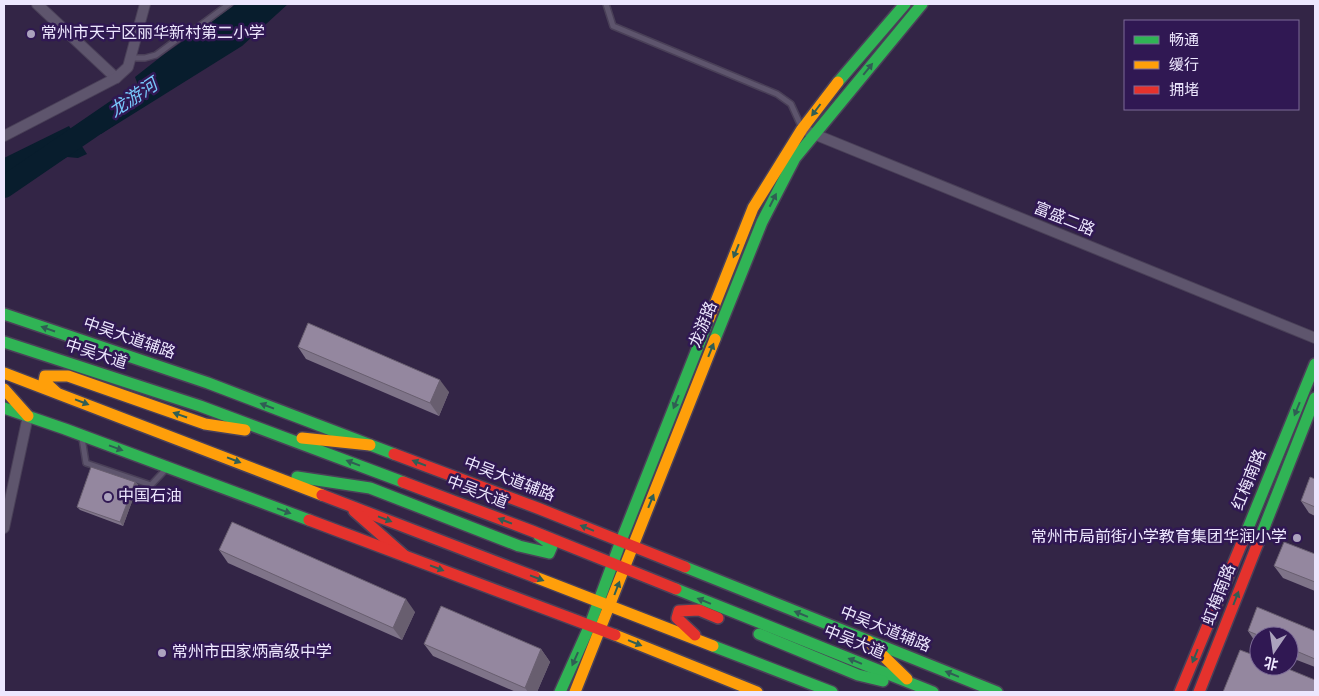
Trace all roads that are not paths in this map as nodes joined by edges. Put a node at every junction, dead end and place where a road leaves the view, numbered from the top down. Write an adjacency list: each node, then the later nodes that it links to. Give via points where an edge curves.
1 (37, 4): 8 (street)
2 (144, 4): 7 (street)
3 (229, 4): 7 (lane, via 156,55)
4 (606, 4): 9 (lane, via 614,26 777,94 791,104)
5 (905, 4): 9 (main road, 龙游路, one-way to 9)
6 (922, 4): 10 (main road, 龙游路, one-way to 6)
7 (130, 58): 8 (street, via 128,67)
8 (116, 78): 11 (street)
9 (802, 129): 10 (street, 富盛二路); 32 (main road, 龙游路, one-way to 32, via 753,208)
10 (814, 134): 14 (street, 富盛二路); 33 (main road, 龙游路, one-way to 10, via 762,222 795,158)
11 (4, 136)
12 (4, 314): 26 (main road, 中吴大道辅路, one-way to 12, via 208,383)
13 (4, 336): 16 (main road)
14 (1315, 338)
15 (4, 342): 16 (main road, 中吴大道)
16 (21, 347): 25 (main road, 中吴大道, via 200,406)
17 (1315, 364): 49 (main road, 红梅南路, one-way to 49)
18 (4, 373): 20 (main road)
19 (4, 389): 23 (main road)
20 (56, 392): 25 (main road, one-way to 20, via 205,424 68,376 45,376 44,381); 28 (main road, one-way to 28)
21 (1315, 398): 50 (main road, 虹梅南路, one-way to 21)
22 (4, 408): 23 (main road)
23 (28, 416): 24 (main road); 30 (street)
24 (81, 435): 27 (main road, one-way to 27); 27 (lane, via 86,462 151,485)
25 (278, 436): 26 (main road); 31 (main road, 中吴大道, one-way to 25)
26 (370, 445): 32 (main road, 中吴大道辅路, one-way to 26)
27 (168, 467): 34 (main road, one-way to 34)
28 (267, 473): 29 (main road); 31 (main road, via 370,488 519,546 549,553 552,546)
29 (345, 503): 34 (main road); 37 (main road, one-way to 37)
30 (4, 528)
31 (532, 531): 35 (main road, 中吴大道)
32 (621, 542): 33 (main road, 中吴大道辅路); 35 (main road, 龙游路)
33 (632, 546): 36 (main road, 龙游路); 41 (main road, 中吴大道辅路, one-way to 33)
34 (405, 556): 38 (main road, one-way to 38)
35 (613, 564): 36 (main road, 中吴大道); 37 (main road, 龙游路)
36 (624, 568): 37 (main road, 龙游路, one-way to 36); 42 (main road, 中吴大道, one-way to 36)
37 (604, 604): 38 (main road, 龙游路); 39 (main road, 龙游路); 40 (main road)
38 (590, 625): 39 (main road); 43 (main road, 龙游路, one-way to 43)
39 (601, 630): 44 (main road, 龙游路); 45 (main road, one-way to 45)
40 (700, 641): 46 (main road); 47 (main road, via 677,618 679,610 700,610 858,675)
41 (868, 641): 42 (main road); 48 (main road, 中吴大道辅路, one-way to 41)
42 (912, 684): 47 (main road, 中吴大道)
43 (560, 692)
44 (575, 692)
45 (757, 692)
46 (832, 692)
47 (932, 692)
48 (997, 692)
49 (1180, 692)
50 (1199, 692)

